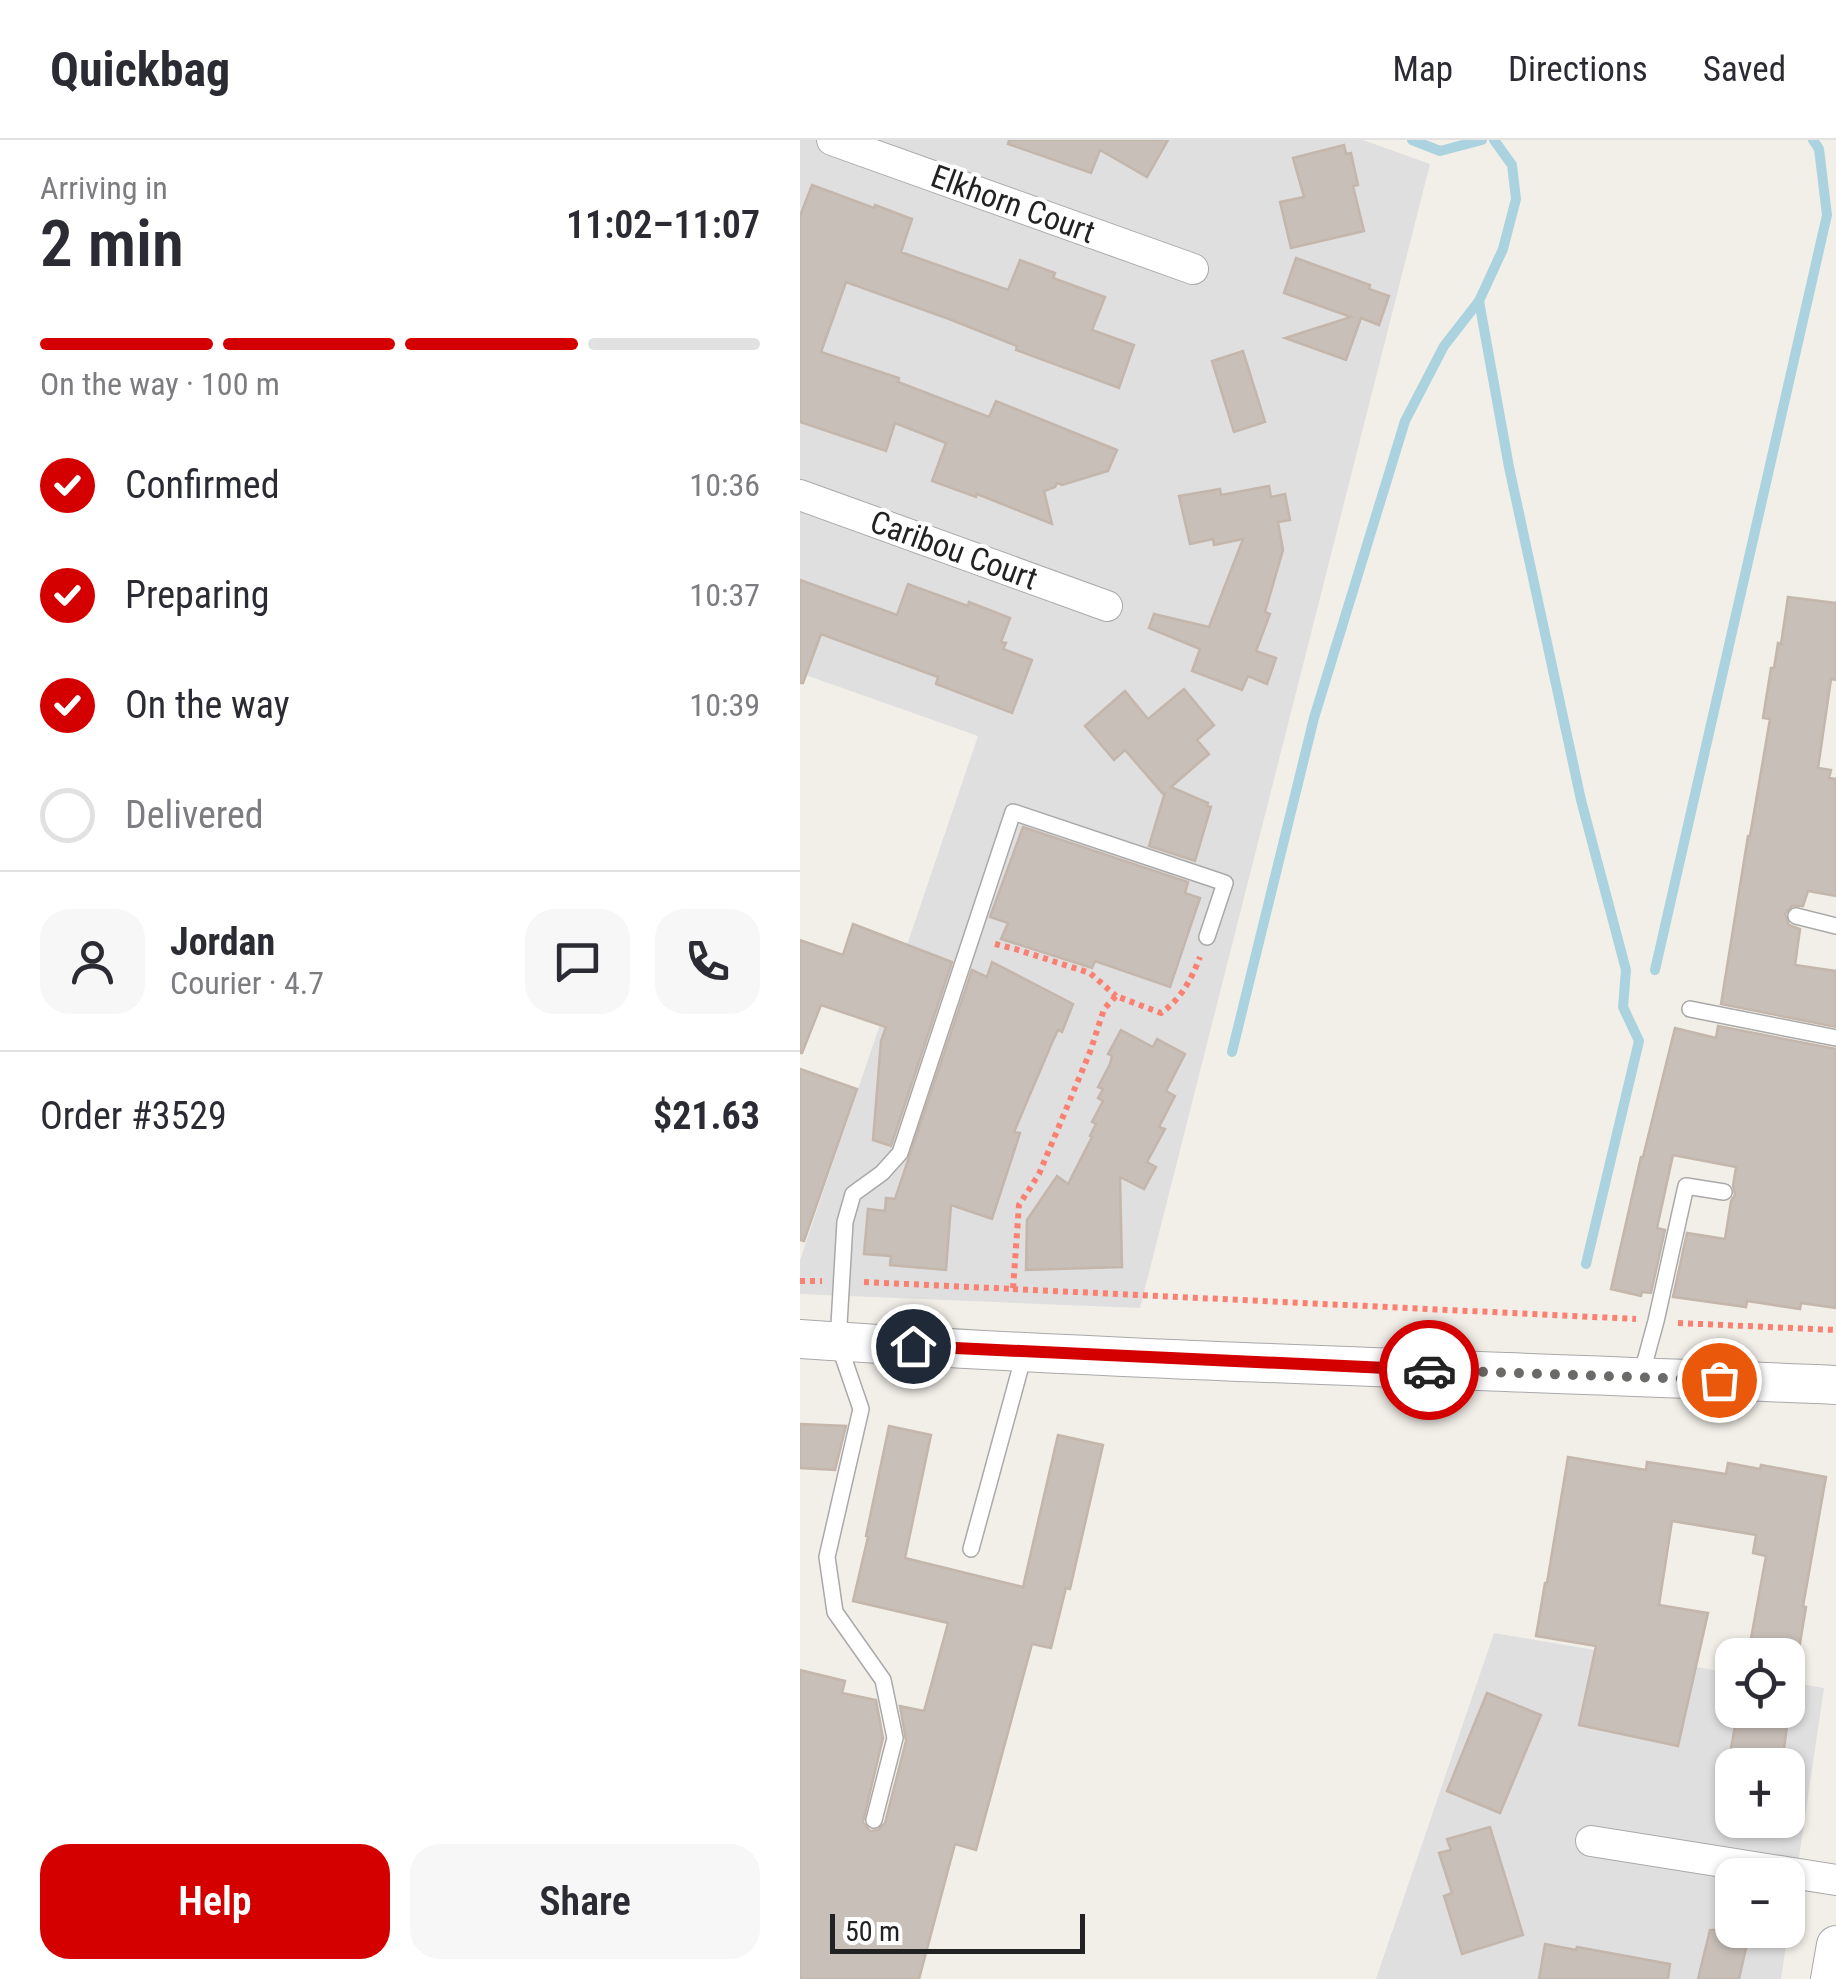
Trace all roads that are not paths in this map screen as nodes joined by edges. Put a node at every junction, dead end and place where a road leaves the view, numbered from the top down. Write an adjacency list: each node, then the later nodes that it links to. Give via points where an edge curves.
1 (832, 140): 2 (street, Elkhorn Court)
2 (1193, 269)
3 (800, 495): 4 (street, Caribou Court)
4 (1108, 606)
5 (1796, 916): 6 (lane)
6 (1836, 926)
7 (1208, 938): 12 (lane, via 1226,884 1014,812 900,1153 853,1194 844,1222)
8 (1690, 1009): 9 (lane)
9 (1836, 1038)
10 (1724, 1192): 14 (lane, via 1686,1186)
11 (800, 1339): 12 (street)
12 (838, 1342): 13 (street); 17 (lane, via 861,1409 827,1557 836,1612 882,1680 894,1738)
13 (1025, 1351): 14 (street); 16 (lane)
14 (1641, 1376): 15 (street)
15 (1836, 1385)
16 (971, 1549)
17 (874, 1820)
18 (1591, 1840): 19 (street)
19 (1836, 1880)
20 (1836, 1945): 21 (street)
21 (1830, 1979)

